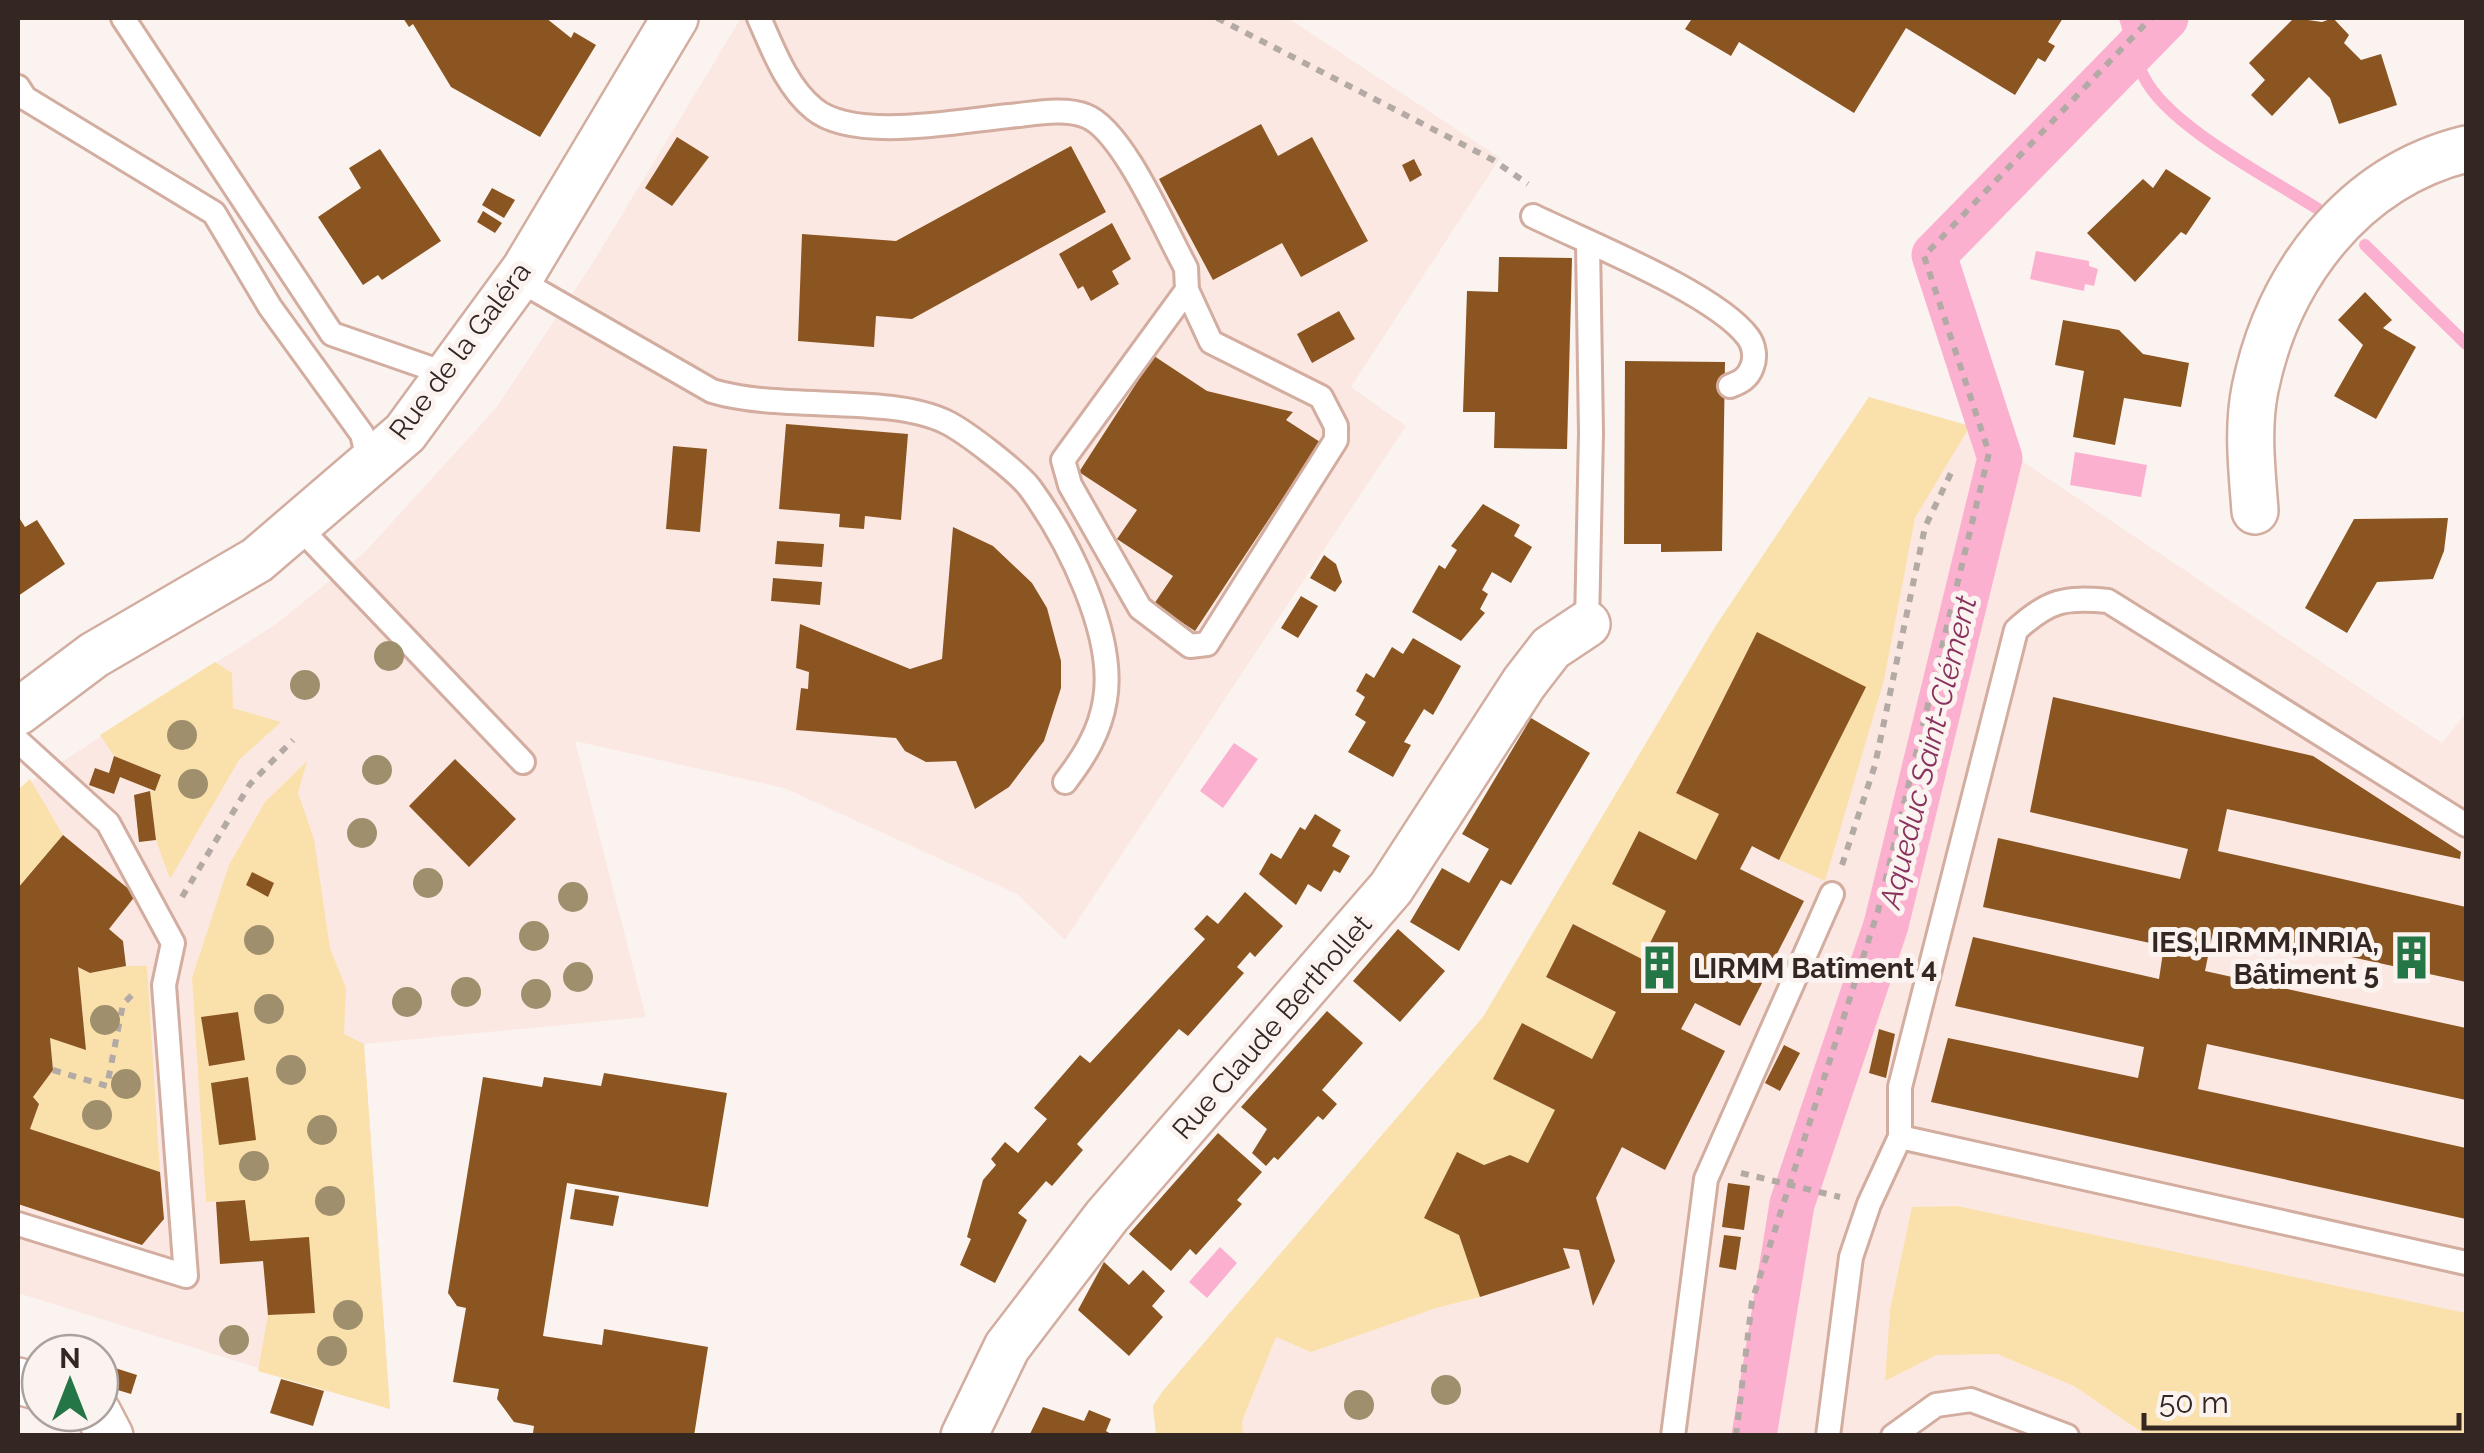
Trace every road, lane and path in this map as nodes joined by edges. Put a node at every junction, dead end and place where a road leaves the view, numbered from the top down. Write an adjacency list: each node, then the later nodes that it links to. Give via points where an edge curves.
1 (123, 18): 12 (lane, via 332,334)
2 (759, 18): 11 (lane, via 781,70 814,110 847,125 1051,112 1086,116 1114,138 1186,268)
3 (1216, 18): 8 (path, via 1494,160)
4 (2151, 18): 27 (path, via 1924,256 1989,453 1878,911)
5 (671, 19): 10 (street, Rue de la Galéra)
6 (18, 87): 14 (lane, via 24,98 214,213 270,307 362,434)
7 (2466, 149): 16 (street, via 2411,167 2356,202 2276,315 2255,389)
8 (1536, 205): 9 (lane)
9 (1588, 243): 13 (lane, via 1700,300 1749,338 1751,370); 18 (lane)
10 (517, 279): 12 (street, Rue de la Galéra); 22 (lane, via 712,392 746,401 903,410 946,422 1028,486 1096,613 1107,665 1105,701 1090,749)
11 (1187, 290): 11 (lane, via 1062,460 1140,608 1190,646 1207,644 1336,440 1336,426 1320,397 1210,342)
12 (447, 374): 14 (street, Rue de la Galéra, via 405,432)
13 (1730, 386)
14 (369, 463): 17 (street, Rue de la Galéra)
15 (1951, 473): 24 (path, via 1925,527 1875,765)
16 (2255, 512)
17 (297, 526): 19 (street, Rue de la Galéra, via 257,560 94,655); 21 (lane)
18 (1587, 624): 31 (street, Rue Claude Berthollet, via 1551,648 1391,888 1096,1231 1007,1347)
19 (18, 712)
20 (18, 741): 29 (lane, via 108,824 172,943 164,985 186,1276)
21 (523, 762)
22 (1065, 782)
23 (2466, 826): 25 (lane, via 2108,601 2043,605 2016,630 1900,1087)
24 (1832, 894): 26 (lane)
25 (1900, 1138): 30 (lane); 34 (lane, via 1851,1257)
26 (1711, 1164): 27 (path); 32 (lane)
27 (1786, 1186): 28 (path); 33 (path, via 1752,1302)
28 (1848, 1199)
29 (18, 1224)
30 (2466, 1262)
31 (964, 1436)
32 (1673, 1436)
33 (1736, 1436)
34 (1828, 1436)
35 (1893, 1436): 36 (lane, via 1936,1405 1971,1400)
36 (2066, 1436)

